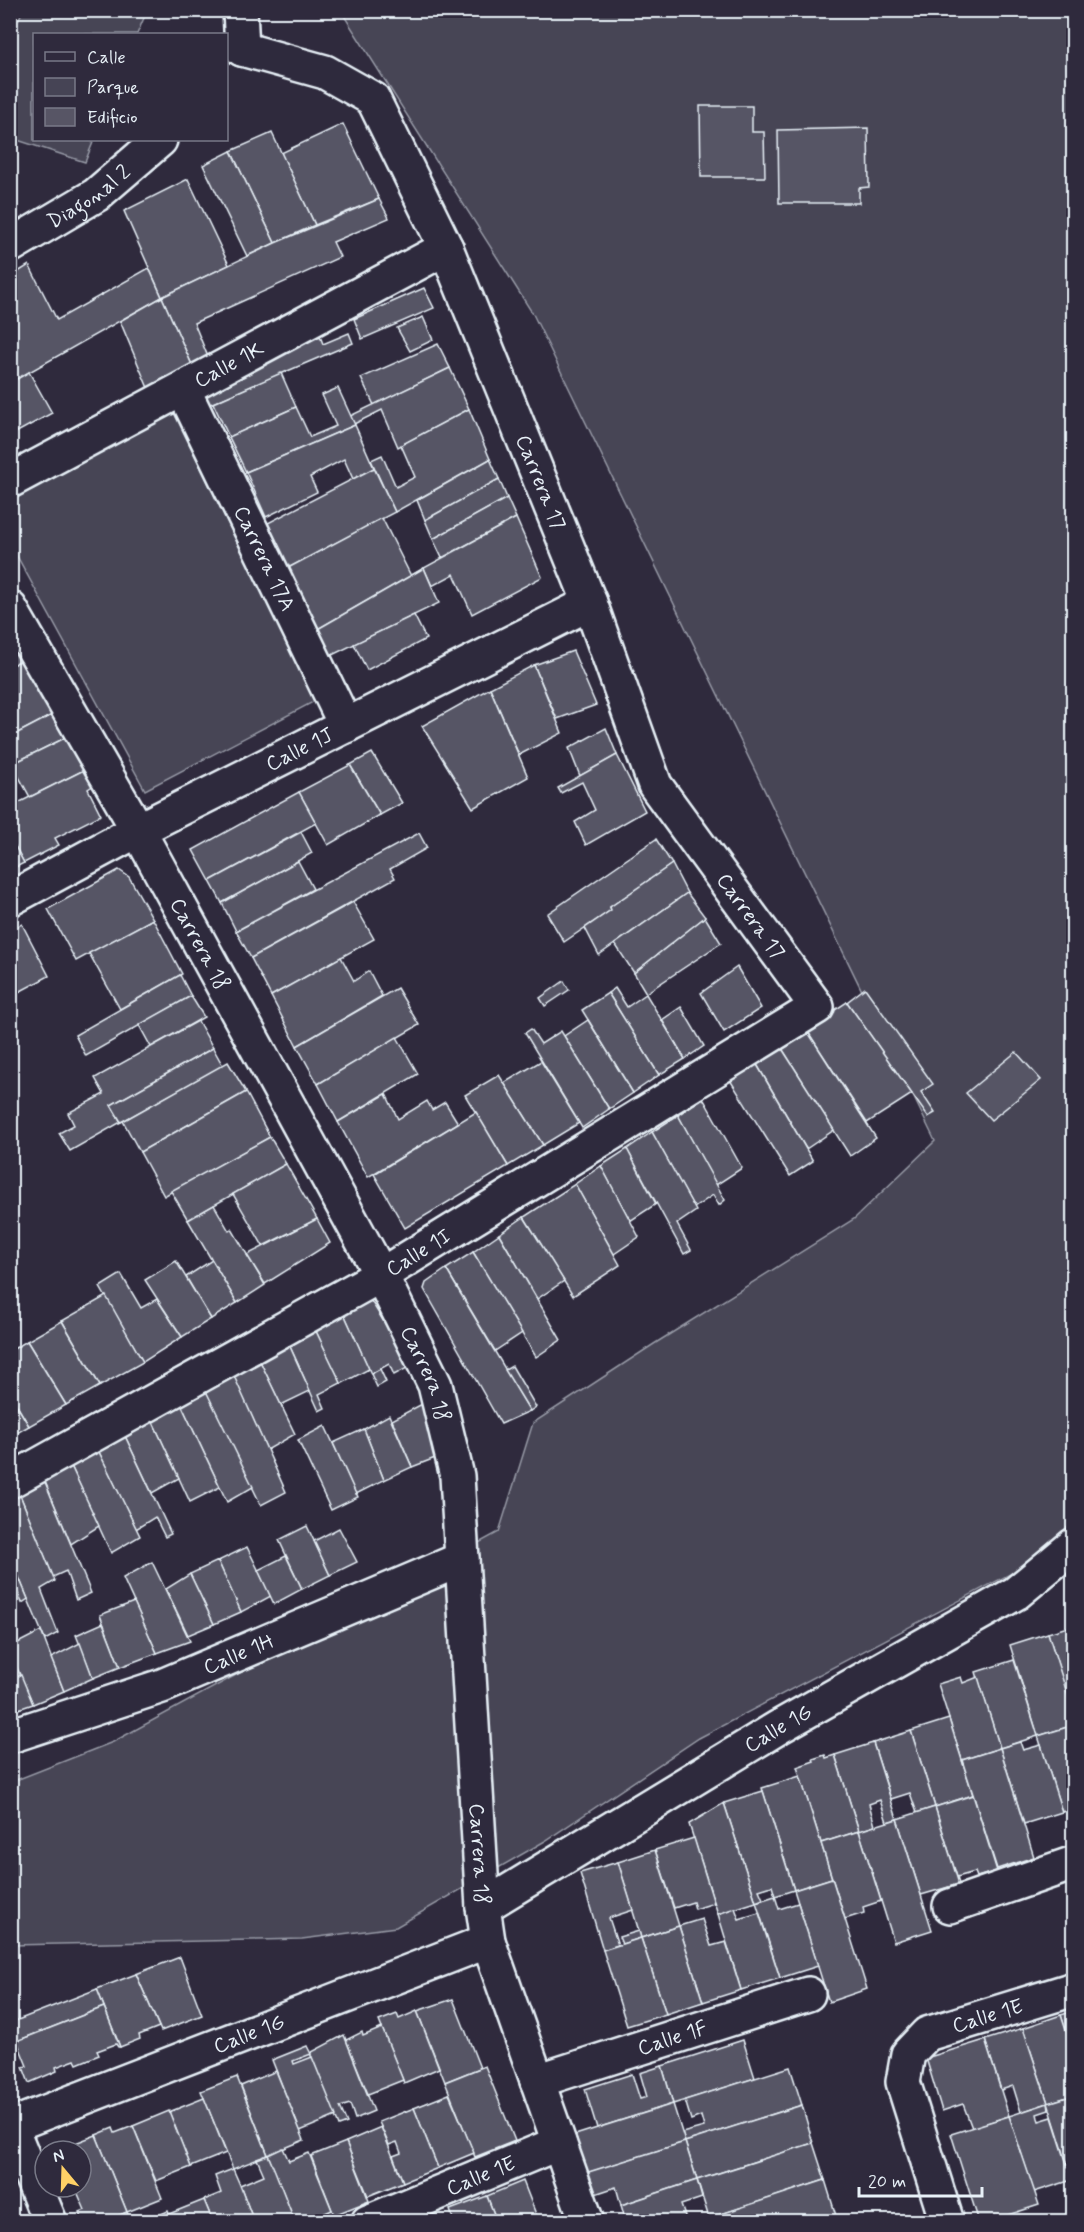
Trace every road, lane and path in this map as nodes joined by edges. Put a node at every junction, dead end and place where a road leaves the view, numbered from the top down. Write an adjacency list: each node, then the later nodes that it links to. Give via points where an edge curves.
1 (240, 10): 2 (street, Carrera 17)
2 (234, 58): 5 (street, Carrera 17, via 325,72 373,99)
3 (159, 141): 4 (street, Diagonal 2, via 96,195)
4 (10, 246)
5 (446, 248): 6 (street, Calle 1K); 8 (street, Carrera 17)
6 (183, 388): 7 (street, Calle 1K); 10 (street, Carrera 17A)
7 (10, 482)
8 (590, 603): 10 (street, Calle 1J); 13 (street, Carrera 17, via 655,785)
9 (10, 608): 11 (street, Carrera 18)
10 (346, 726): 11 (street, Calle 1J)
11 (138, 830): 12 (street, Calle 1J); 14 (street, Carrera 18)
12 (10, 899)
13 (817, 1008): 14 (street, Calle 1I)
14 (381, 1275): 15 (street, Calle 1I); 17 (street, Carrera 18, via 435,1385 457,1476)
15 (10, 1481)
16 (1072, 1551): 21 (street, Calle 1G, via 1017,1593 779,1727)
17 (462, 1558): 18 (street, Calle 1H, via 162,1686); 21 (street, Carrera 18)
18 (10, 1736)
19 (1074, 1863): 20 (street)
20 (950, 1906)
21 (483, 1907): 22 (street, Carrera 18)
22 (488, 1941): 25 (street, Carrera 18); 26 (street, Calle 1G)
23 (1074, 1989): 31 (street, Calle 1E, via 927,2034 908,2054 903,2082)
24 (808, 1994): 25 (street, Calle 1F)
25 (537, 2081): 27 (street, Carrera 18)
26 (11, 2126): 28 (street)
27 (559, 2144): 29 (street, Calle 1E); 30 (street, Carrera 18)
28 (50, 2222)
29 (368, 2222)
30 (586, 2222)
31 (947, 2222)

